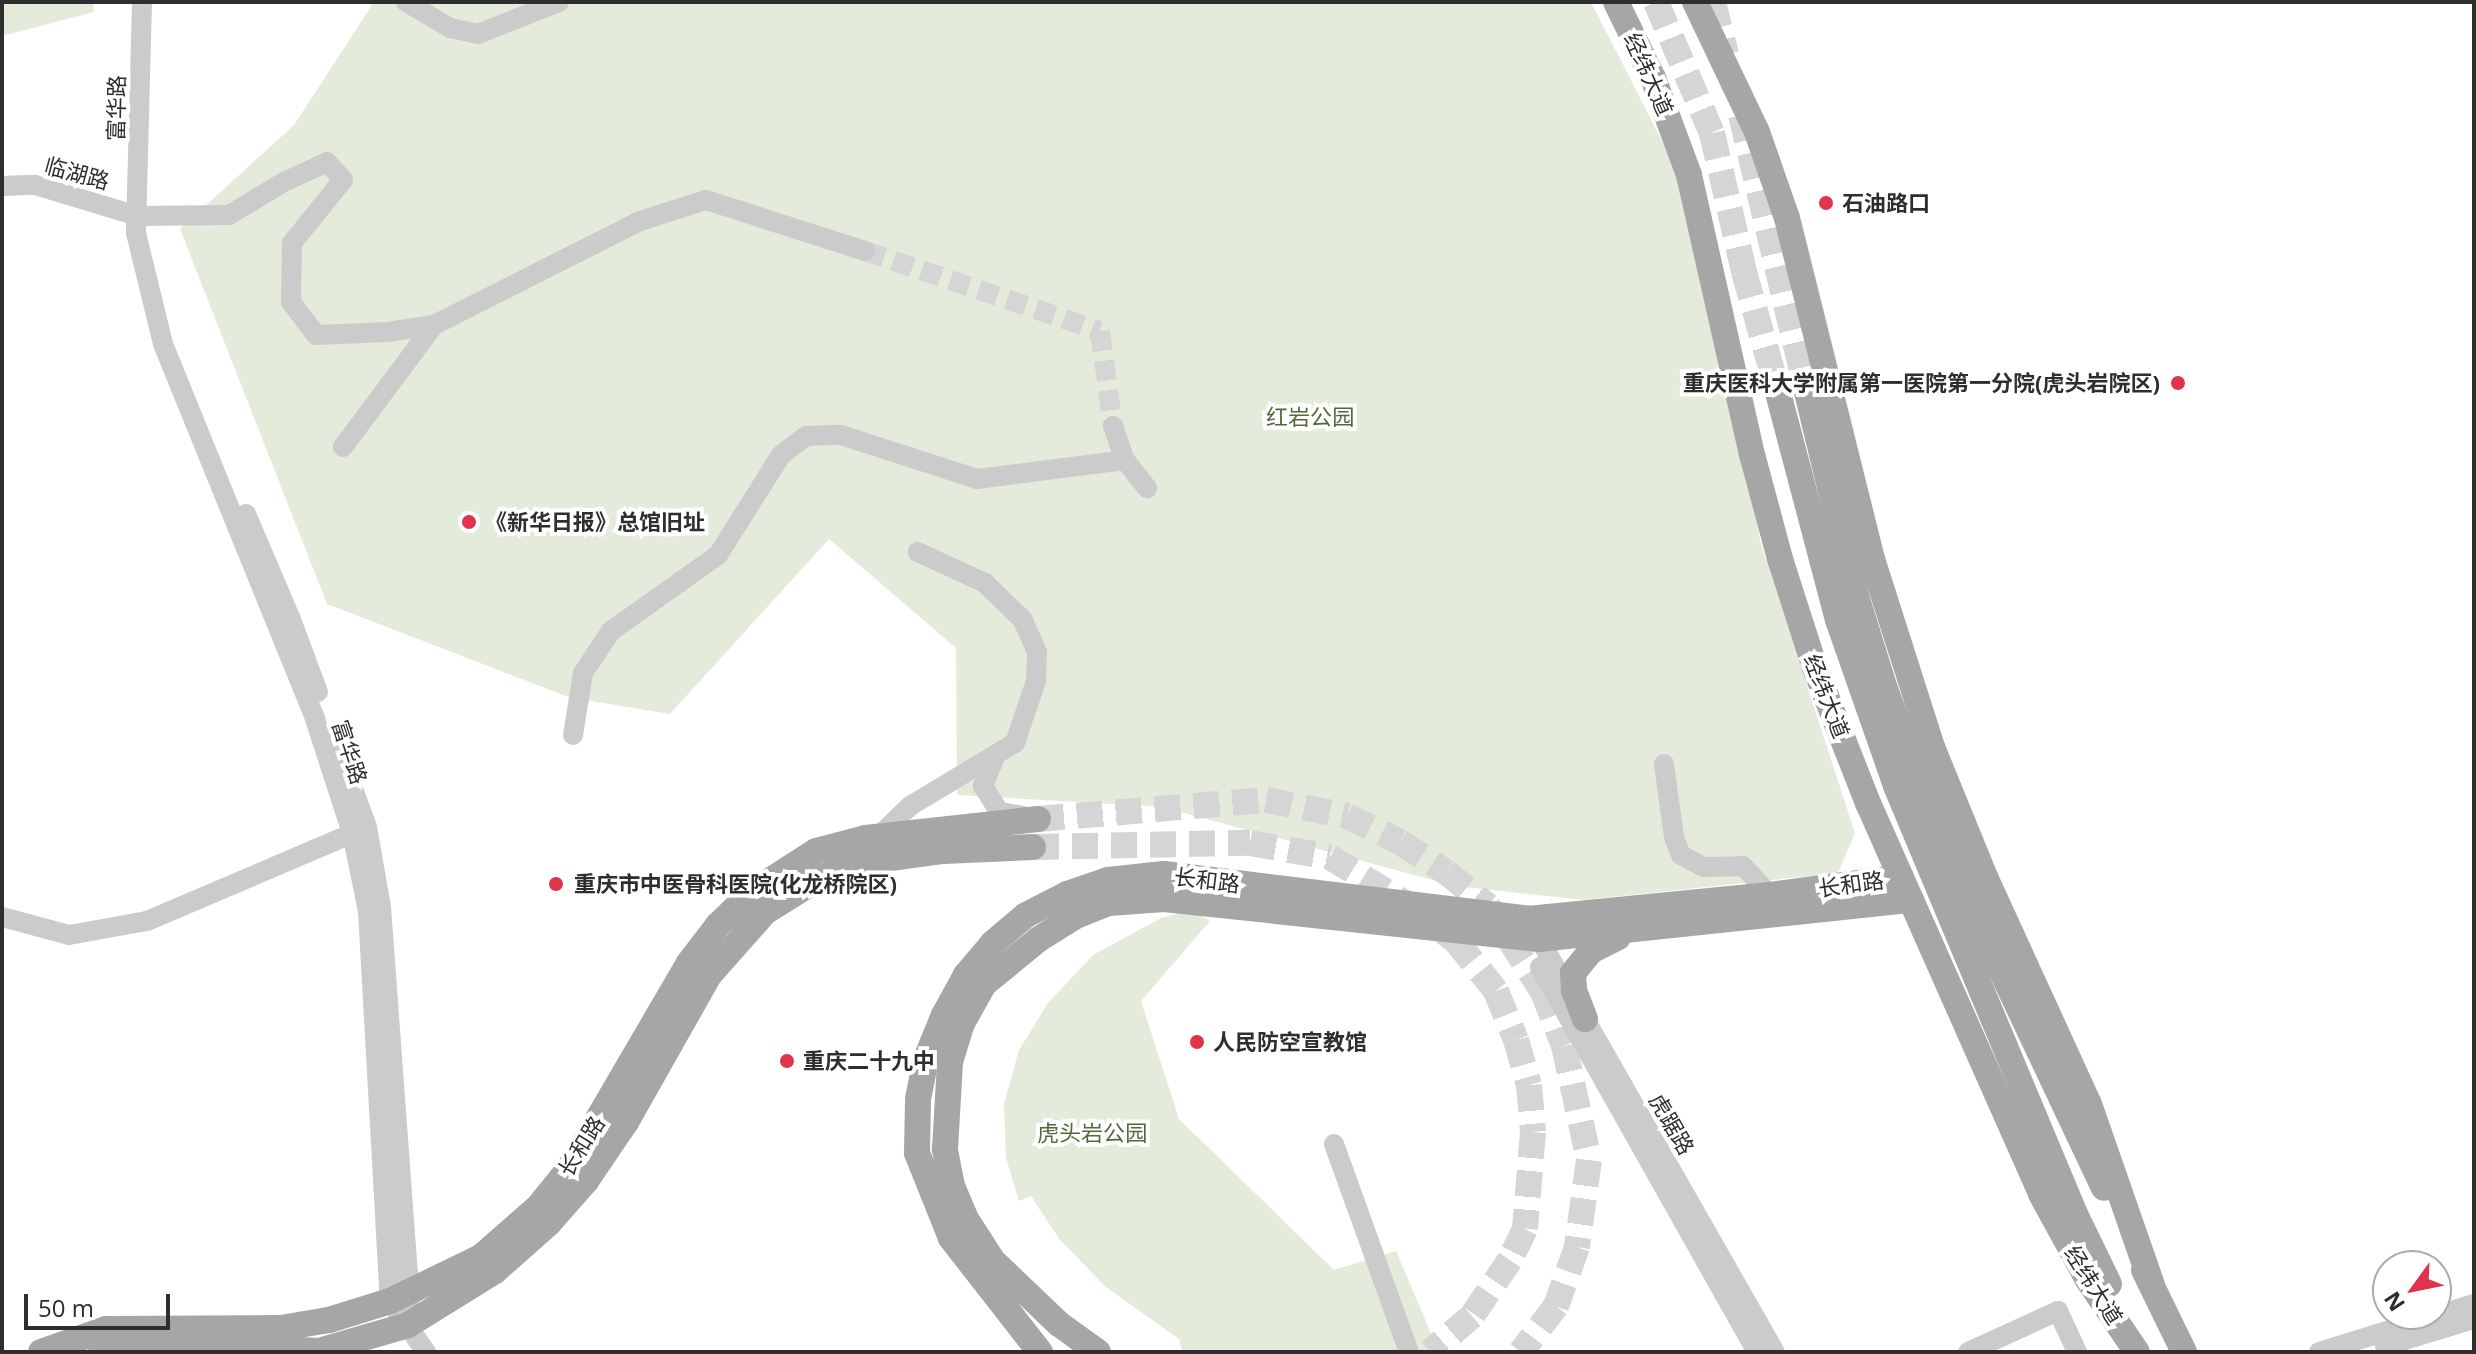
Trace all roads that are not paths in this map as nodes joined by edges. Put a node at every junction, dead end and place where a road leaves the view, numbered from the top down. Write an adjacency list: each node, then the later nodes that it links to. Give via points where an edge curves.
1 (142, 2): 7 (street, 富华路)
2 (406, 2): 3 (street, via 450,28 478,34)
3 (559, 2)
4 (1616, 2): 24 (main road, 经纬大道, via 1653,78 1689,175 1780,559 1815,668)
5 (1695, 2): 31 (main road, via 1757,132 1787,218 1872,559 1932,747 2089,1104)
6 (2, 186): 7 (street, 临湖路, via 35,185)
7 (138, 216): 9 (street, 临湖路, via 229,215 327,162 343,180 292,243 291,302 316,335); 21 (street, 富华路, via 146,225 172,343 290,617)
8 (865, 251): 9 (street, via 706,200 640,221)
9 (434, 325): 13 (street)
10 (1805, 384): 31 (main road, via 1857,599 1918,779 2068,1116)
11 (1777, 389): 46 (main road, via 1838,620 1896,786 2074,1212)
12 (1113, 426): 14 (street)
13 (343, 447)
14 (1125, 460): 15 (street); 17 (street, via 977,479 841,435 806,436 781,455 718,555 611,631 583,673)
15 (1147, 488)
16 (918, 552): 18 (street, via 985,583 1022,619 1037,652 1036,681 1015,743)
17 (573, 735)
18 (997, 754): 20 (street, via 983,786 990,800 999,812); 22 (street, via 910,806)
19 (1664, 764): 25 (street, via 1681,855 1704,867 1743,866)
20 (1038, 819): 22 (main road, 长和路)
21 (359, 830): 26 (street, via 147,921 69,935); 32 (street, 富华路, via 381,907)
22 (879, 836): 32 (main road, 长和路, via 816,851 752,892 689,963 568,1170 539,1206 481,1257)
23 (1033, 847): 35 (main road, 长和路, via 868,861 821,877 765,912 709,975 626,1122 586,1181 495,1271)
24 (1906, 888): 25 (main road, 长和路); 28 (main road, 长和路); 46 (main road, 经纬大道, via 2041,1194 2088,1280)
25 (1770, 895): 27 (main road, 长和路)
26 (2, 917)
27 (1526, 929): 28 (main road, 长和路); 29 (street, 虎踞路); 39 (main road, 长和路, via 1164,874 1108,880 1067,894 1026,915 993,943 966,975 926,1059 918,1099 917,1153 951,1238); 40 (main road, 长和路, via 1164,899 1109,903 1076,916 984,984 961,1025 950,1062 945,1149 952,1186 993,1261 1059,1324); 42 (street, 虎踞路)
28 (1649, 929): 29 (main road, via 1609,940 1577,964 1572,982)
29 (1585, 1019): 43 (street, 虎踞路)
30 (1334, 1144): 41 (street)
31 (2152, 1285): 47 (main road)
32 (400, 1296): 35 (street, 富华路); 36 (main road, 长和路, via 329,1320 281,1328 106,1329)
33 (2474, 1304): 48 (street)
34 (2474, 1319): 49 (street)
35 (408, 1325): 37 (main road, 长和路, via 319,1351 148,1342); 38 (street)
36 (41, 1352)
37 (101, 1352)
38 (426, 1352)
39 (1040, 1352)
40 (1098, 1352)
41 (1409, 1352)
42 (1757, 1352)
43 (1775, 1352)
44 (1968, 1352): 45 (street, via 2058,1311)
45 (2077, 1352)
46 (2139, 1352)
47 (2184, 1352)
48 (2319, 1352)
49 (2366, 1352)

